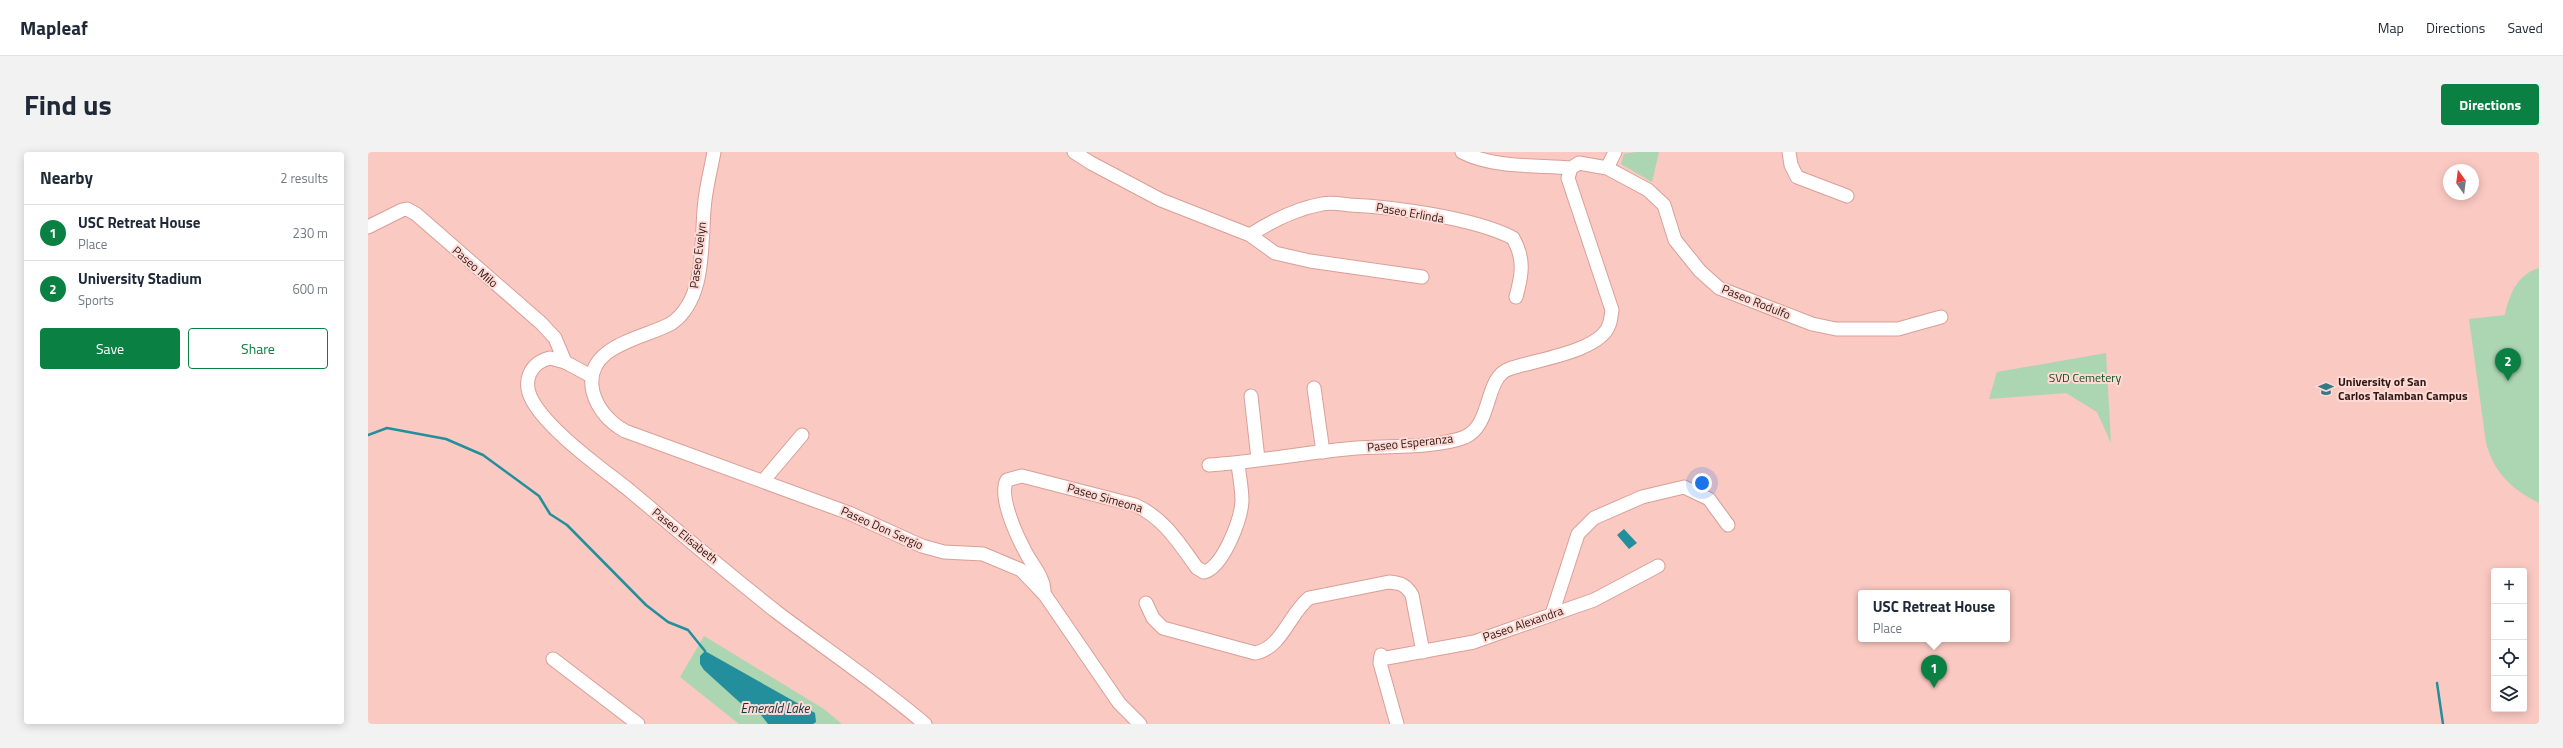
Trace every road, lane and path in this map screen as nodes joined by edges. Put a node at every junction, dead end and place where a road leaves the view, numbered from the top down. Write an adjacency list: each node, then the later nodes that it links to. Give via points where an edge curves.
1 (714, 152): 15 (street, Paseo Evelyn, via 705,199 697,282 690,303 683,314 672,322 610,350 595,366)
2 (1074, 152): 10 (street, via 1161,200)
3 (1462, 152): 6 (street, Paseo Rodulfo, via 1474,158)
4 (1615, 152): 7 (street)
5 (1789, 152): 8 (street, via 1791,165 1797,177)
6 (1571, 168): 7 (street, Paseo Rodulfo, via 1579,163); 19 (street, Paseo Esperanza, via 1568,178 1612,310 1609,326 1600,338 1562,356 1508,369 1496,378 1489,403 1477,429 1465,437 1442,442)
7 (1607, 168): 13 (street, Paseo Rodulfo, via 1648,190 1664,205 1675,240 1700,271 1720,288 1812,324 1836,329 1898,329)
8 (1847, 196)
9 (368, 227): 14 (street, Paseo Milo, via 402,210 407,209 416,214 541,323 555,338)
10 (1250, 235): 11 (street, via 1275,253 1310,261); 12 (street, Paseo Erlinda, via 1296,210 1324,203 1376,206 1466,223 1513,238 1523,268)
11 (1422, 277)
12 (1516, 297)
13 (1941, 317)
14 (565, 362): 15 (street, Paseo Elisabeth); 32 (street, Paseo Elisabeth, via 556,359 544,360 532,368 528,375 528,390 543,416 778,613 824,645)
15 (591, 376): 23 (street, Paseo Don Sergio, via 594,396 601,411 624,431)
16 (1314, 388): 19 (street)
17 (1251, 396): 20 (street)
18 (802, 435): 23 (street)
19 (1323, 452): 20 (street, Paseo Esperanza)
20 (1258, 459): 21 (street, Paseo Esperanza)
21 (1238, 463): 22 (street, Paseo Esperanza); 26 (street, Paseo Simeona, via 1242,502 1235,526 1220,562 1212,570 1204,572 1197,568 1163,523 1148,511 1135,505 1022,476 1007,480 1004,494 1008,510 1022,546 1041,577)
22 (1209, 465)
23 (764, 480): 26 (street, Paseo Don Sergio, via 850,513 922,546 944,552 973,552 1006,562 1028,577)
24 (1728, 525): 28 (street, via 1710,499 1684,487 1642,497 1594,518 1578,534)
25 (1658, 566): 28 (street, Paseo Alexandra, via 1594,600)
26 (1045, 595): 33 (street, Paseo Don Sergio, via 1115,697)
27 (1146, 603): 29 (street, via 1153,618 1163,628 1255,653 1266,651 1279,637 1300,605 1309,598 1400,582 1412,595)
28 (1552, 614): 29 (street, Paseo Alexandra, via 1474,642)
29 (1423, 652): 34 (street, Paseo Alexandra, via 1381,657)
30 (553, 659): 31 (street)
31 (638, 724)
32 (925, 724)
33 (1140, 724)
34 (1397, 724)

